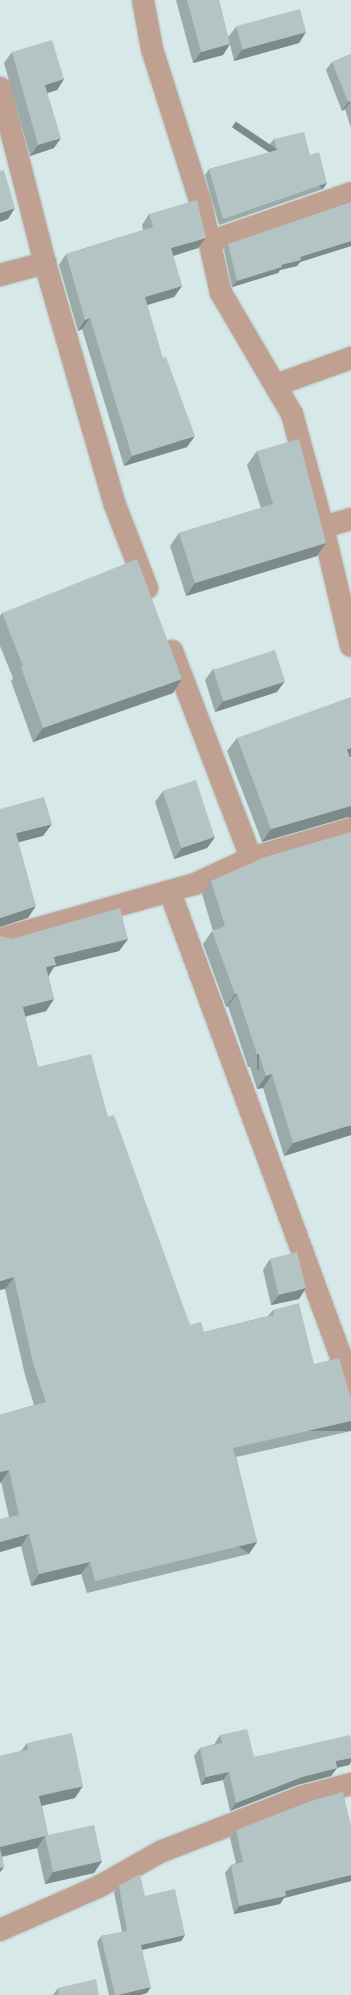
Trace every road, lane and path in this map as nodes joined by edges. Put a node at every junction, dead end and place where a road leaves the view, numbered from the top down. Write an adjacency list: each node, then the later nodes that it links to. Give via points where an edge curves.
1 (143, 0): 4 (street, via 152,48 200,200)
2 (0, 88): 5 (street)
3 (351, 193): 4 (street)
4 (209, 242): 8 (street, via 221,292)
5 (45, 263): 6 (street); 11 (street, via 115,505)
6 (0, 275)
7 (351, 358): 8 (street)
8 (276, 385): 10 (street, via 292,414)
9 (351, 519): 10 (street)
10 (323, 527): 13 (street)
11 (155, 608)
12 (163, 630): 15 (street)
13 (351, 646)
14 (351, 829): 15 (street)
15 (251, 858): 16 (street, via 195,884)
16 (170, 892): 17 (street); 18 (street, via 341,1357)
17 (0, 939)
18 (351, 1402)
19 (351, 1784): 20 (street, via 302,1796 160,1852 100,1886)
20 (0, 1930)

